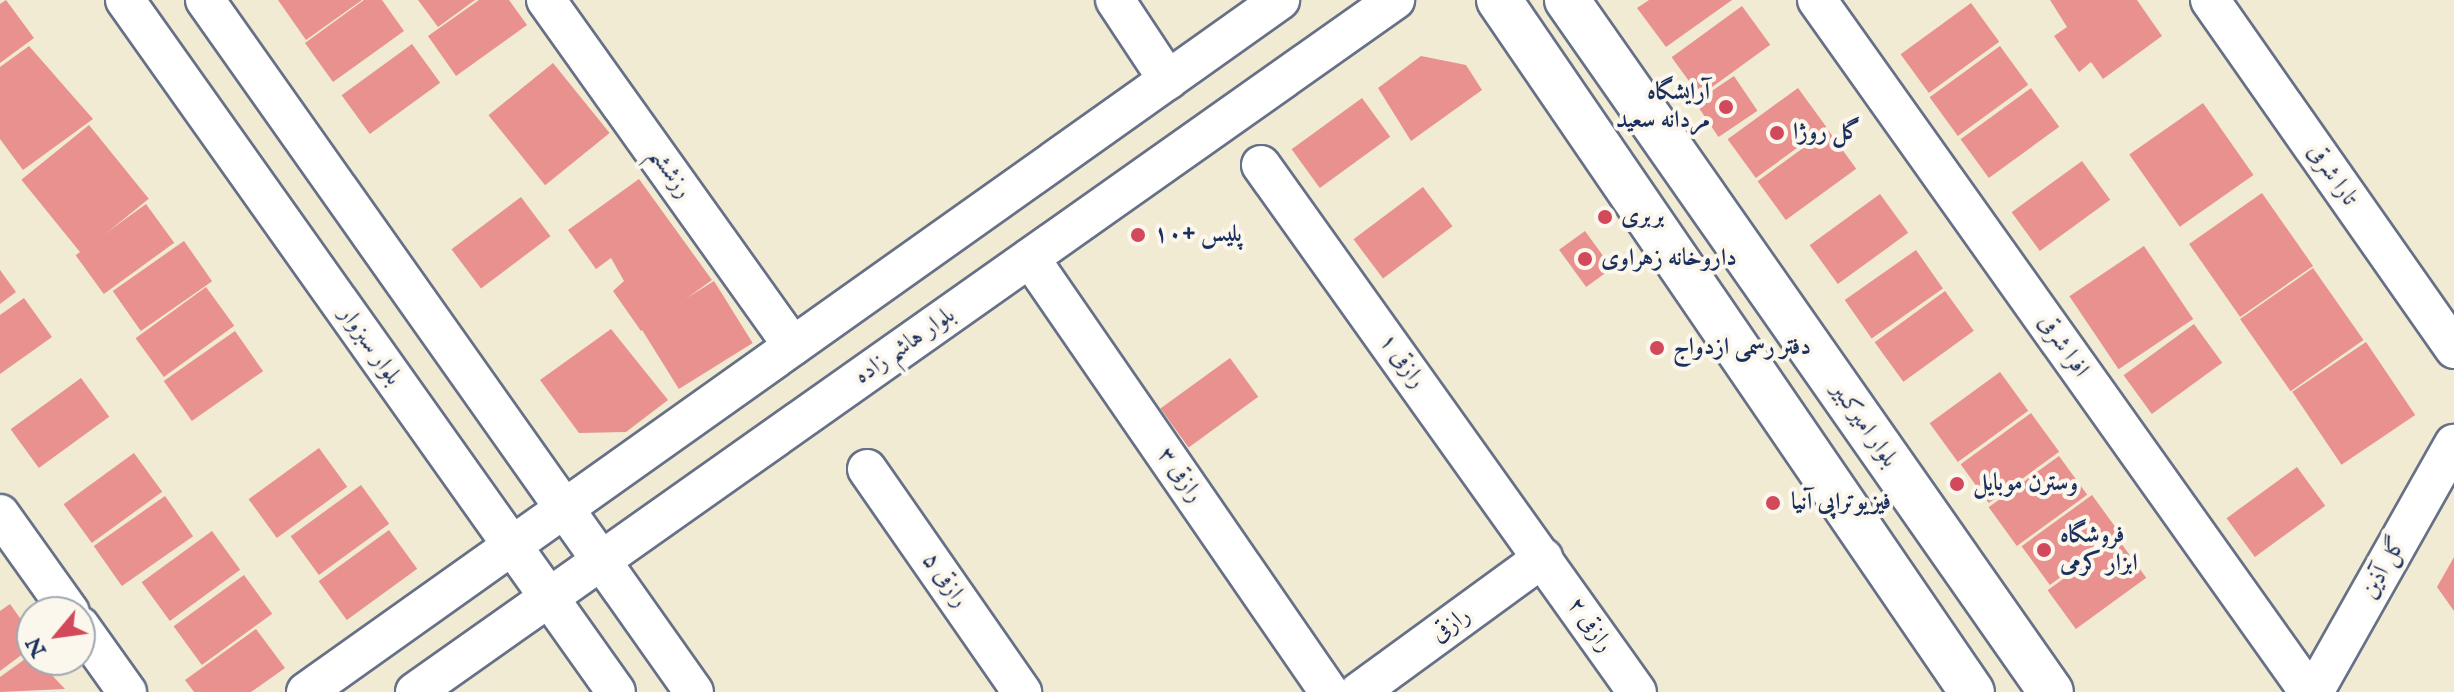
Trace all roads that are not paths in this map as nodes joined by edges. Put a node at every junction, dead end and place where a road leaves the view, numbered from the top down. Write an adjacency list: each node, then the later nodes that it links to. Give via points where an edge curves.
1 (125, 0): 20 (street, بلوار سبزوار)
2 (205, 0): 18 (street)
3 (546, 0): 14 (street, رزششم)
4 (1115, 0): 11 (street)
5 (1280, 0): 11 (street)
6 (1395, 0): 13 (street, بلوار هاشم زاده)
7 (1499, 0): 35 (main road)
8 (1567, 0): 36 (main road, بلوار امیرکبیر)
9 (1817, 0): 37 (street, افرا شرقی)
10 (2210, 0): 15 (street, تارا شرقی)
11 (1168, 80): 14 (street)
12 (1261, 165): 21 (street, رازقی ۱)
13 (1030, 258): 22 (street, بلوار هاشم زاده); 32 (street, رازقی ۳)
14 (793, 346): 18 (street)
15 (2454, 349)
16 (2454, 444): 37 (street, گل آذین)
17 (867, 469): 31 (street, رازقی ۵)
18 (564, 508): 20 (street); 22 (street)
19 (0, 514): 23 (street)
20 (512, 545): 24 (street, بلوار سبزوار); 27 (street)
21 (1543, 558): 33 (street, رازقی); 34 (street, رازقی ۲)
22 (601, 561): 24 (street, بلوار هاشم زاده); 30 (street)
23 (59, 596)
24 (549, 598): 28 (street, بلوار هاشم زاده); 29 (street, بلوار سبزوار)
25 (96, 648): 26 (street)
26 (127, 692)
27 (306, 692)
28 (415, 692)
29 (616, 692)
30 (694, 692)
31 (1022, 692)
32 (1329, 692)
33 (1359, 692)
34 (1637, 692)
35 (1972, 692)
36 (2051, 692)
37 (2311, 692)

